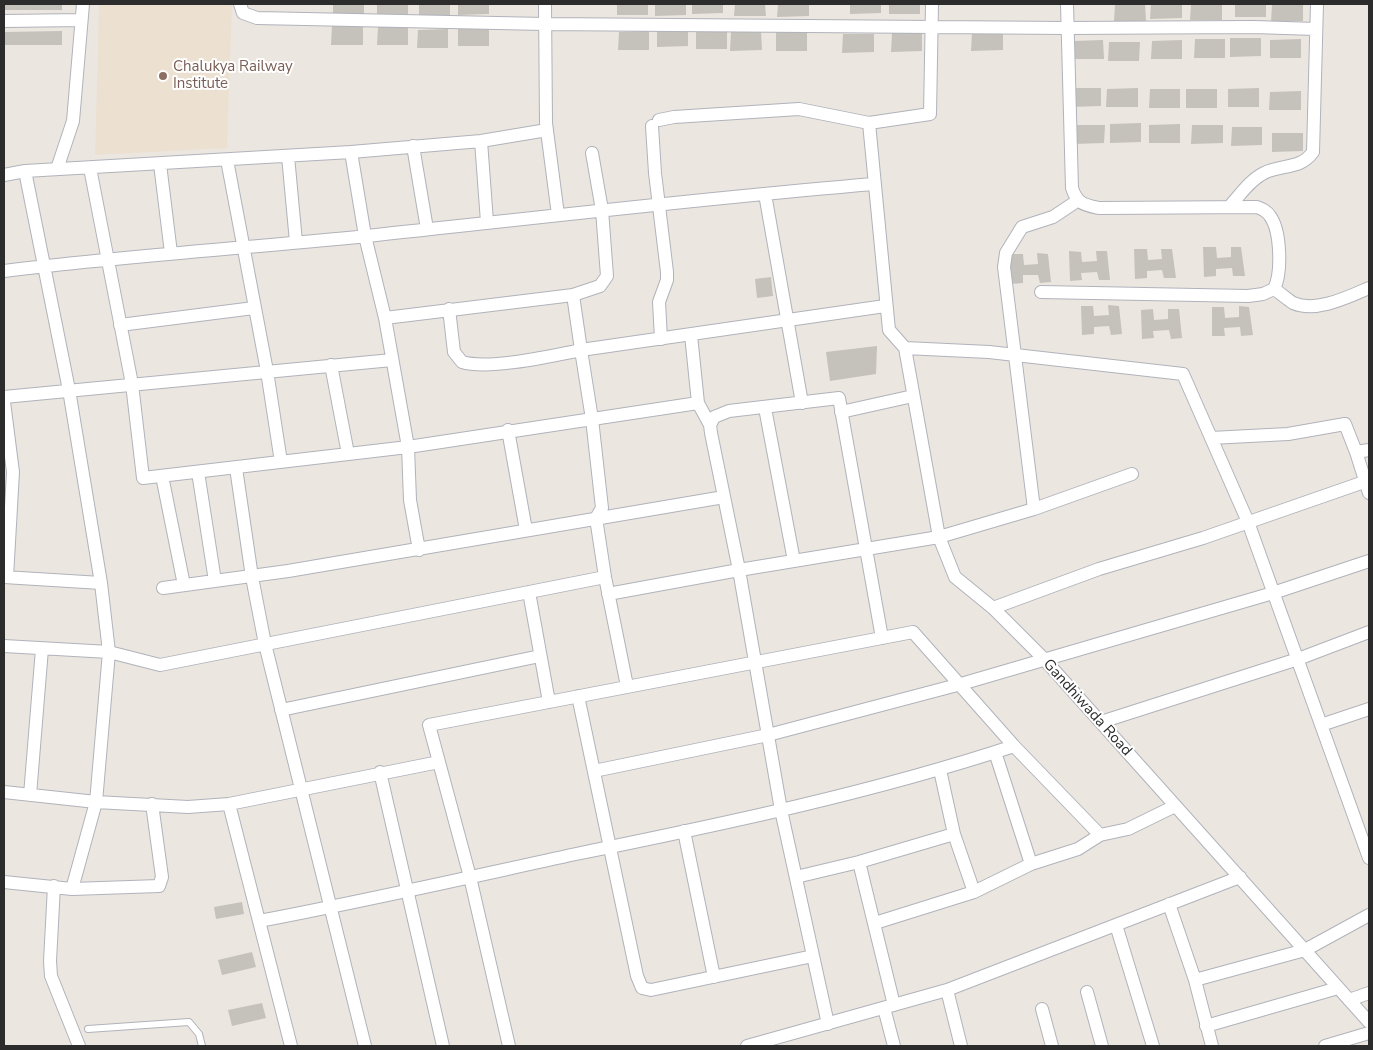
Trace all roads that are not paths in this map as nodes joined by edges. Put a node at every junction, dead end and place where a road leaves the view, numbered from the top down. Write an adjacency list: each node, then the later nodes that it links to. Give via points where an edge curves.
1 (83, 4): 7 (street)
2 (240, 4): 9 (street, via 243,13 257,18)
3 (545, 4): 9 (street)
4 (932, 4): 10 (street)
5 (1067, 4): 11 (street)
6 (1317, 4): 12 (street)
7 (82, 20): 8 (street); 23 (street, via 73,121)
8 (4, 21)
9 (545, 24): 10 (street); 14 (street)
10 (932, 26): 11 (street); 13 (street, via 930,114)
11 (1066, 28): 12 (street, via 1237,26); 28 (street, via 1072,188)
12 (1316, 29): 30 (street, via 1313,152 1299,165 1276,168 1257,177)
13 (869, 123): 26 (street); 29 (street, via 798,109 674,117 655,123)
14 (547, 130): 15 (street); 32 (street)
15 (481, 141): 16 (street); 33 (street)
16 (414, 146): 17 (street); 34 (street)
17 (351, 152): 19 (street); 35 (street)
18 (592, 153): 31 (street)
19 (288, 156): 20 (street); 36 (street)
20 (227, 160): 21 (street); 37 (street)
21 (160, 164): 22 (street); 38 (street)
22 (90, 168): 23 (street); 39 (street)
23 (57, 169): 24 (street)
24 (25, 171): 25 (street); 40 (street)
25 (4, 174)
26 (874, 184): 27 (street); 46 (street, via 881,232)
27 (765, 194): 29 (street); 50 (street)
28 (1077, 200): 30 (street, via 1083,205 1099,208); 56 (street, via 1053,218 1022,227 1006,252 1005,290)
29 (659, 204): 31 (street); 53 (street, via 667,272 659,302)
30 (1230, 206): 43 (street, via 1257,207 1271,216 1280,260)
31 (602, 210): 32 (street); 45 (street, via 607,276 600,286)
32 (558, 214): 33 (street)
33 (486, 222): 34 (street)
34 (427, 229): 35 (street)
35 (365, 236): 36 (street); 49 (street)
36 (296, 242): 37 (street)
37 (241, 247): 38 (street); 47 (street)
38 (171, 253): 39 (street)
39 (107, 260): 40 (street); 51 (street)
40 (44, 266): 41 (street); 61 (street)
41 (4, 272)
42 (1369, 288): 43 (street, via 1324,304 1307,306 1294,303)
43 (1274, 289): 44 (street, via 1248,296)
44 (1041, 292)
45 (573, 295): 48 (street); 55 (street)
46 (885, 306): 50 (street); 54 (street, via 889,330)
47 (254, 308): 51 (street); 59 (street)
48 (449, 309): 49 (street); 55 (street, via 454,352 462,362 485,364 528,360)
49 (385, 318): 57 (street)
50 (787, 321): 52 (street); 66 (street)
51 (120, 325): 60 (street)
52 (691, 335): 53 (street); 65 (street)
53 (661, 339): 55 (street)
54 (905, 348): 56 (street); 62 (street, Gandhiwada Road)
55 (581, 350): 69 (street)
56 (1015, 356): 72 (street, via 1183,374); 83 (street)
57 (392, 360): 58 (street); 73 (street)
58 (331, 365): 59 (street); 75 (street)
59 (267, 371): 60 (street); 76 (street)
60 (132, 384): 61 (street); 80 (street, via 143,478)
61 (69, 390): 63 (street); 97 (street)
62 (913, 396): 68 (street); 87 (street, Gandhiwada Road)
63 (4, 397)
64 (4, 402): 93 (street, via 13,472)
65 (698, 403): 69 (street); 70 (street)
66 (802, 403): 67 (street); 68 (street, via 839,398)
67 (765, 408): 70 (street, via 720,414); 90 (street)
68 (841, 412): 88 (street)
69 (592, 419): 71 (street); 84 (street, via 602,508)
70 (710, 425): 82 (street)
71 (508, 430): 73 (street); 86 (street)
72 (1211, 438): 74 (street, via 1288,434 1345,424); 85 (street)
73 (408, 447): 75 (street); 89 (street, via 410,500)
74 (1363, 451): 81 (street)
75 (348, 454): 76 (street)
76 (281, 462): 77 (street)
77 (236, 468): 78 (street); 94 (street)
78 (198, 472): 80 (street); 96 (street)
79 (1132, 474): 83 (street)
80 (162, 476): 98 (street)
81 (1367, 488): 85 (street)
82 (724, 497): 84 (street); 92 (street)
83 (1034, 509): 87 (street)
84 (596, 518): 86 (street); 95 (street)
85 (1248, 522): 101 (street); 103 (street, via 1098,569)
86 (526, 530): 89 (street)
87 (939, 537): 88 (street); 103 (street, Gandhiwada Road, via 955,577)
88 (865, 549): 90 (street); 105 (street)
89 (419, 550): 94 (street)
90 (794, 561): 92 (street)
91 (1369, 561): 101 (street)
92 (739, 570): 102 (street); 113 (street)
93 (5, 577): 97 (street)
94 (252, 577): 96 (street); 106 (street)
95 (604, 577): 100 (street); 102 (street)
96 (215, 581): 98 (street)
97 (101, 583): 109 (street)
98 (184, 585): 99 (street)
99 (163, 588)
100 (529, 592): 106 (street); 110 (street)
101 (1273, 593): 111 (street); 112 (street)
102 (608, 594): 115 (street)
103 (993, 608): 111 (street, Gandhiwada Road)
104 (1369, 632): 112 (street)
105 (882, 638): 113 (street); 114 (street, via 913,632)
106 (265, 644): 109 (street, via 160,665); 119 (street)
107 (4, 646): 108 (street)
108 (42, 649): 109 (street); 131 (street)
109 (109, 652): 132 (street)
110 (540, 656): 117 (street); 119 (street)
111 (1044, 659): 114 (street); 120 (street, Gandhiwada Road)
112 (1298, 659): 120 (street); 121 (street)
113 (754, 662): 115 (street); 122 (street)
114 (961, 684): 122 (street); 123 (street)
115 (627, 686): 116 (street)
116 (578, 696): 117 (street); 128 (street)
117 (549, 702): 125 (street, via 429,725)
118 (1369, 709): 121 (street)
119 (282, 710): 129 (street)
120 (1101, 722): 135 (street, Gandhiwada Road)
121 (1321, 724): 141 (street)
122 (768, 735): 128 (street); 136 (street)
123 (1014, 746): 124 (street); 139 (street)
124 (995, 752): 126 (street); 143 (street)
125 (439, 762): 127 (street); 144 (street)
126 (940, 770): 136 (street); 138 (street)
127 (380, 772): 129 (street); 150 (street)
128 (594, 772): 140 (street)
129 (302, 790): 134 (street); 153 (street)
130 (4, 792): 131 (street)
131 (30, 795): 132 (street)
132 (96, 802): 133 (street); 149 (street)
133 (152, 804): 134 (street, via 188,808); 149 (street, via 162,877 159,886)
134 (229, 804): 155 (street)
135 (1175, 806): 139 (street, via 1128,829); 146 (street, Gandhiwada Road)
136 (781, 810): 137 (street); 145 (street)
137 (684, 832): 140 (street); 160 (street)
138 (954, 834): 142 (street); 151 (street)
139 (1100, 835): 143 (street, via 1078,849)
140 (610, 847): 144 (street); 160 (street, via 642,988 651,990)
141 (1369, 858)
142 (859, 862): 145 (street); 156 (street)
143 (1031, 864): 151 (street)
144 (470, 876): 150 (street); 179 (street)
145 (796, 877): 159 (street)
146 (1240, 877): 152 (street); 158 (street, Gandhiwada Road)
147 (4, 882): 148 (street)
148 (54, 886): 149 (street); 174 (street, via 51,976)
149 (72, 889)
150 (406, 892): 153 (street); 178 (street)
151 (974, 892): 156 (street)
152 (1169, 904): 157 (street); 161 (street)
153 (332, 907): 155 (street); 177 (street)
154 (1369, 915): 158 (street)
155 (259, 921): 176 (street)
156 (876, 923): 167 (street)
157 (1116, 925): 163 (street); 185 (street)
158 (1305, 950): 161 (street); 162 (street, Gandhiwada Road)
159 (813, 956): 160 (street); 170 (street)
160 (714, 977)
161 (1194, 980): 171 (street)
162 (1338, 988): 166 (street, Gandhiwada Road); 171 (street)
163 (947, 990): 167 (street); 182 (street)
164 (1087, 992): 184 (street)
165 (1369, 993): 166 (street)
166 (1349, 1000): 169 (street, Gandhiwada Road)
167 (889, 1006): 170 (street); 181 (street)
168 (1042, 1009): 183 (street)
169 (1369, 1022)
170 (828, 1024): 180 (street)
171 (1206, 1026): 186 (street)
172 (88, 1029): 175 (lane, via 189,1022 199,1034)
173 (1369, 1033): 187 (street)
174 (79, 1046)
175 (202, 1046)
176 (291, 1046)
177 (365, 1046)
178 (443, 1046)
179 (509, 1046)
180 (747, 1046)
181 (894, 1046)
182 (961, 1046)
183 (1052, 1046)
184 (1102, 1046)
185 (1153, 1046)
186 (1212, 1046)
187 (1325, 1046)

